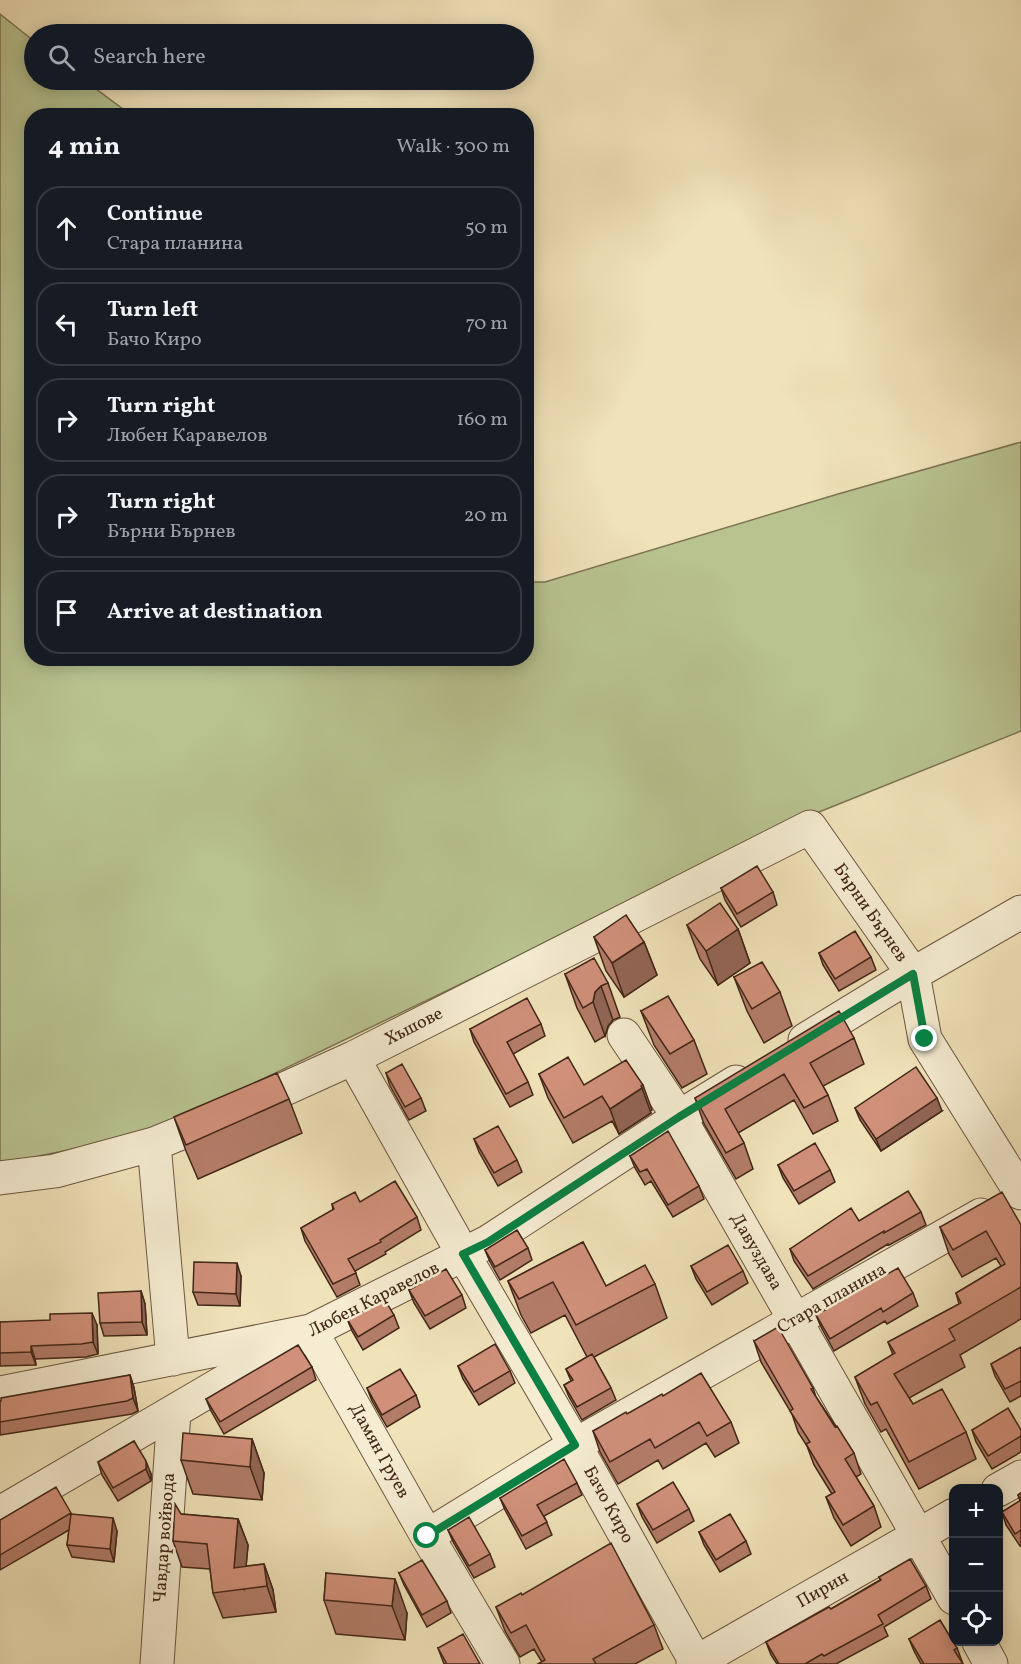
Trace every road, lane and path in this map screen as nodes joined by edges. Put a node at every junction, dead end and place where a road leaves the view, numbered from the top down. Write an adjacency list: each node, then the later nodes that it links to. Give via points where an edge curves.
1 (810, 827): 3 (street, Бърни Бърнев); 5 (street, Хъшове)
2 (1021, 912): 3 (street, Любен Каравелов)
3 (913, 974): 6 (street, Любен Каравелов); 9 (street, Бърни Бърнев, via 925,1039)
4 (624, 1035): 6 (street, Давуздава)
5 (353, 1058): 7 (street, Хъшове); 10 (street, Бачо Киро)
6 (679, 1117): 10 (street, Любен Каравелов, via 488,1242); 11 (street, Давуздава)
7 (154, 1144): 8 (street, Хъшове, via 55,1171); 13 (street)
8 (0, 1178)
9 (1021, 1192): 11 (street, Стара планина)
10 (463, 1254): 12 (street, Любен Каравелов); 16 (street, Бачо Киро)
11 (795, 1320): 16 (street, Стара планина); 22 (street, Давуздава)
12 (311, 1331): 13 (street); 15 (street, Любен Каравелов); 21 (street, Дамян Груев)
13 (173, 1359): 14 (street)
14 (0, 1393)
15 (174, 1412): 19 (street, Любен Каравелов); 26 (street, Чавдар войвода)
16 (575, 1445): 21 (street, Стара планина); 25 (street, Бачо Киро)
17 (1021, 1477): 18 (street)
18 (1003, 1488)
19 (0, 1513)
20 (949, 1518): 22 (street, Пирин)
21 (427, 1536): 27 (street, Дамян Груев)
22 (918, 1536): 23 (street, Давуздава); 25 (street, Пирин)
23 (951, 1592)
24 (982, 1646): 28 (street)
25 (695, 1663)
26 (157, 1664)
27 (503, 1664)
28 (992, 1664)

